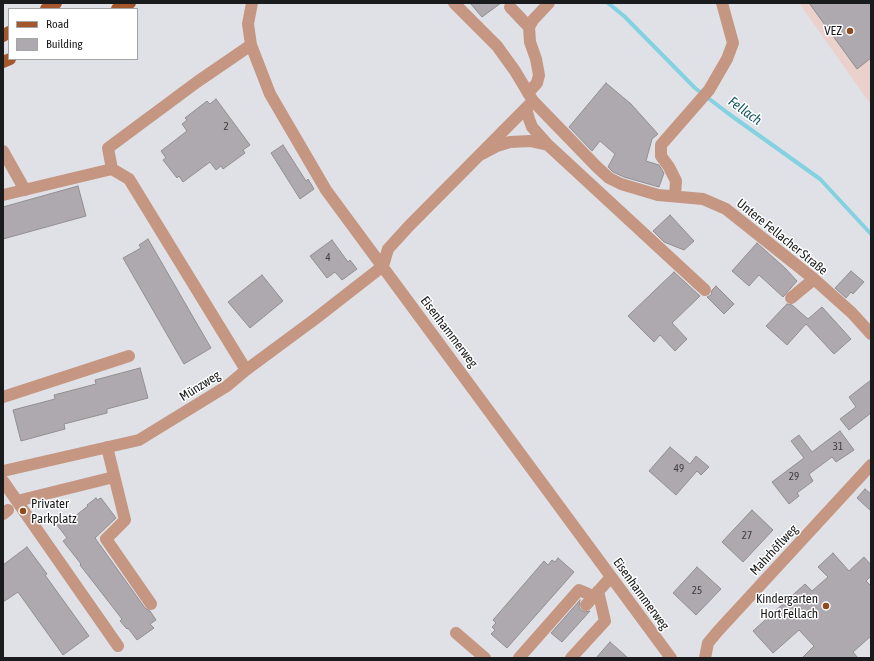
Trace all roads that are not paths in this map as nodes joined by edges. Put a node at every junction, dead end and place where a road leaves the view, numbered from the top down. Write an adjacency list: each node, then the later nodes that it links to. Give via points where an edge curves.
1 (130, 3): 7 (main road)
2 (252, 3): 9 (street, Eisenhammerweg, via 248,24)
3 (454, 3): 10 (street, Untere Fellacher Straße, via 497,46 515,71)
4 (549, 3): 8 (street)
5 (722, 3): 17 (street, via 733,43 727,59 708,90 662,145 661,156 676,181)
6 (510, 7): 8 (street)
7 (120, 8)
8 (529, 28): 10 (street, via 539,75)
9 (251, 45): 14 (street, via 108,148); 18 (street, Eisenhammerweg, via 270,94 326,190)
10 (529, 101): 11 (street, via 532,127); 13 (street); 17 (street, Untere Fellacher Straße, via 609,178 658,195)
11 (548, 145): 13 (street, via 530,141 510,142); 20 (street)
12 (3, 151): 15 (street)
13 (482, 154): 18 (street, via 388,249)
14 (112, 169): 15 (street); 24 (street, via 129,179)
15 (25, 190): 16 (street)
16 (3, 195)
17 (674, 196): 19 (street, Untere Fellacher Straße, via 703,199 726,209)
18 (383, 266): 24 (street, Münzweg); 31 (street, Eisenhammerweg)
19 (814, 279): 21 (street); 22 (street, Untere Fellacher Straße, via 852,312)
20 (705, 290)
21 (791, 298)
22 (871, 334)
23 (129, 356): 25 (street)
24 (246, 370): 26 (street, Münzweg, via 227,386 139,440)
25 (3, 397)
26 (107, 447): 28 (street, Münzweg); 29 (street)
27 (871, 465): 40 (street, Mahrhöflweg, via 718,631 708,643)
28 (3, 471): 30 (street)
29 (114, 477): 30 (street); 33 (street, via 124,520 106,538)
30 (17, 501): 35 (street)
31 (611, 577): 32 (street); 39 (street, Eisenhammerweg)
32 (593, 597): 37 (street, via 579,590); 38 (street, via 605,621)
33 (151, 604)
34 (456, 633): 36 (street)
35 (118, 646)
36 (485, 658)
37 (519, 658)
38 (571, 658)
39 (671, 658)
40 (705, 658)

